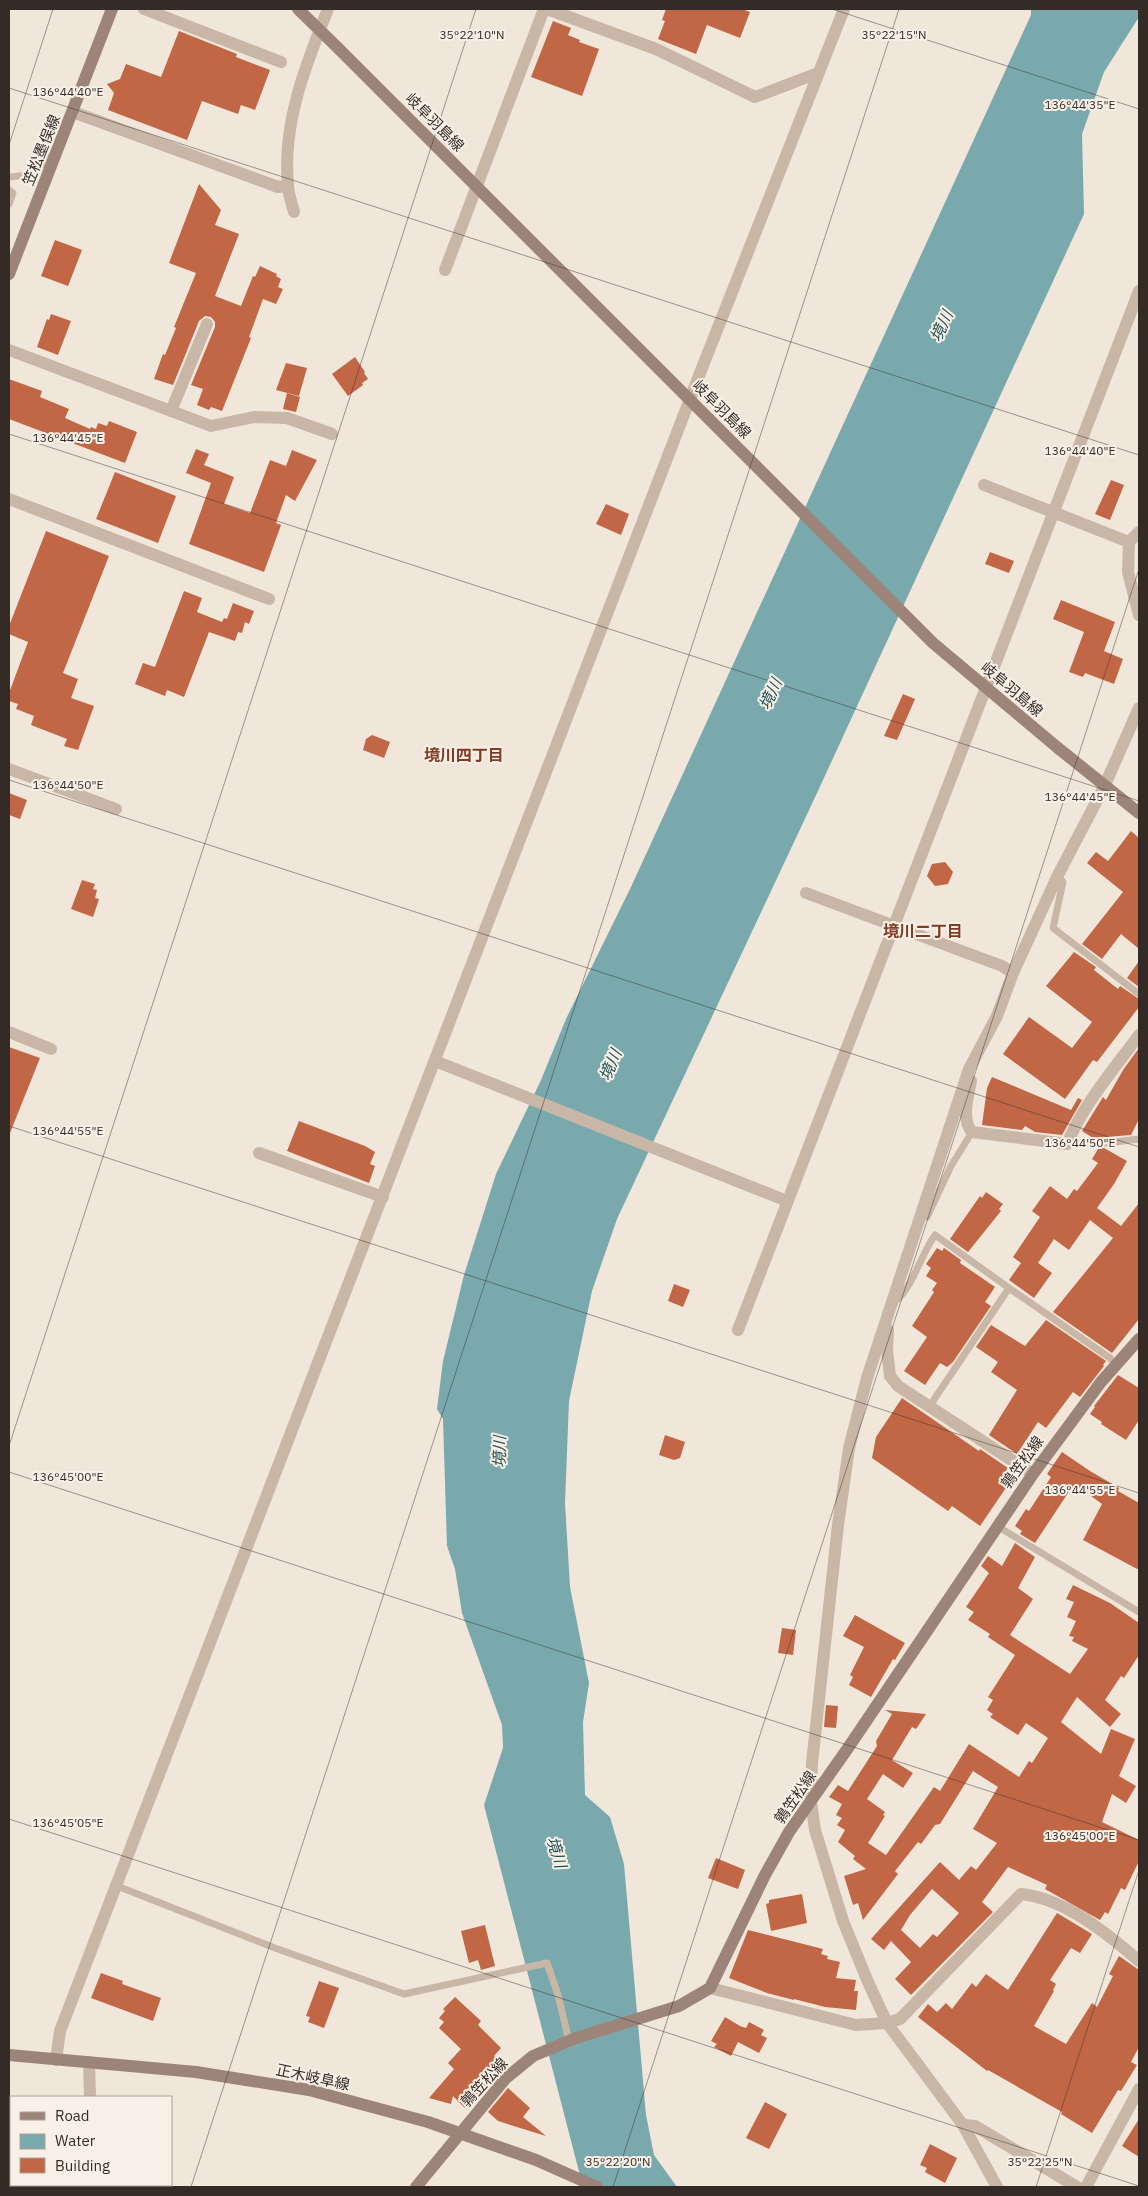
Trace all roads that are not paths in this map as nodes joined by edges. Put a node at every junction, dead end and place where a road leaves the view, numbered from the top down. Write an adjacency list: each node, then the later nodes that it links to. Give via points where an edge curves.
1 (112, 9): 10 (main road, 笠松墨俣線)
2 (144, 9): 8 (street)
3 (298, 9): 7 (main road, 岐阜羽島線)
4 (328, 9): 7 (street)
5 (545, 9): 9 (street, via 656,49 756,98); 17 (street)
6 (844, 9): 9 (street)
7 (320, 30): 13 (street, via 298,92 288,141); 33 (main road, 岐阜羽島線, bridge, via 933,643)
8 (281, 62)
9 (818, 73): 44 (street)
10 (73, 112): 11 (main road, 笠松墨俣線); 13 (street, via 278,187)
11 (59, 147): 12 (lane, via 41,167 26,176); 18 (main road, 笠松墨俣線)
12 (9, 177)
13 (288, 186): 16 (street)
14 (9, 190): 15 (lane, via 13,193)
15 (9, 204)
16 (294, 212)
17 (445, 270)
18 (9, 274)
19 (1139, 291): 26 (street)
20 (207, 324): 22 (street)
21 (9, 350): 22 (street)
22 (171, 411): 23 (street, via 211,426 254,417 287,418)
23 (332, 434)
24 (984, 485): 26 (street)
25 (9, 499): 29 (street)
26 (1053, 513): 28 (street); 38 (street)
27 (1139, 532): 28 (street)
28 (1129, 542): 30 (street, via 1128,572)
29 (269, 598)
30 (1139, 615)
31 (1139, 708): 33 (street)
32 (9, 769): 34 (street)
33 (1104, 787): 35 (main road, 岐阜羽島線); 36 (street)
34 (116, 809)
35 (1139, 813)
36 (1058, 875): 39 (street); 40 (lane, via 1063,882 1053,928)
37 (806, 893): 38 (street)
38 (894, 926): 39 (street); 51 (street)
39 (1013, 973): 45 (street, via 997,1016)
40 (1139, 994)
41 (9, 1032): 43 (street)
42 (1139, 1035): 48 (street, via 1103,1084)
43 (51, 1049)
44 (435, 1060): 50 (street); 51 (street)
45 (969, 1069): 46 (street, via 972,1076 966,1106 967,1126); 52 (street)
46 (972, 1132): 48 (street); 52 (lane, via 951,1166 927,1217)
47 (1139, 1139): 48 (lane)
48 (1067, 1144)
49 (259, 1153): 50 (street)
50 (383, 1197): 64 (street)
51 (787, 1201): 56 (street)
52 (922, 1213): 54 (street)
53 (1009, 1288): 54 (lane, via 935,1235 925,1248 900,1299); 58 (lane); 59 (lane)
54 (892, 1304): 55 (street)
55 (886, 1323): 59 (street, via 890,1376 898,1386); 63 (street, via 867,1378 849,1448 822,1655)
56 (738, 1330)
57 (1139, 1339): 58 (main road, 鶉笠松線)
58 (1116, 1365): 60 (main road, 鶉笠松線)
59 (929, 1407): 60 (street)
60 (1033, 1474): 61 (main road, 鶉笠松線)
61 (997, 1526): 62 (lane); 63 (main road, 鶉笠松線)
62 (1139, 1612)
63 (811, 1802): 66 (main road, 鶉笠松線, via 789,1832 765,1876); 67 (street, via 815,1830 843,1921)
64 (117, 1886): 68 (lane, via 404,1994 547,1963); 70 (street, via 60,2031)
65 (1139, 1961): 67 (street, via 1104,1931 1070,1911 1035,1895 1021,1894 900,2019)
66 (710, 1988): 67 (street, via 856,2025); 68 (main road, 鶉笠松線, via 679,2006)
67 (887, 2024): 74 (street)
68 (572, 2040): 75 (main road, 鶉笠松線, via 534,2056 506,2078)
69 (9, 2055): 70 (main road, 正木岐阜線)
70 (56, 2060): 71 (main road, 正木岐阜線)
71 (89, 2062): 73 (street); 76 (main road, 正木岐阜線, bridge, via 196,2072 309,2090 428,2122 536,2160)
72 (1139, 2090): 79 (street)
73 (90, 2096)
74 (963, 2125): 77 (street); 78 (street, via 975,2126)
75 (416, 2187)
76 (597, 2187)
77 (997, 2187)
78 (1076, 2187)
79 (1086, 2187)

